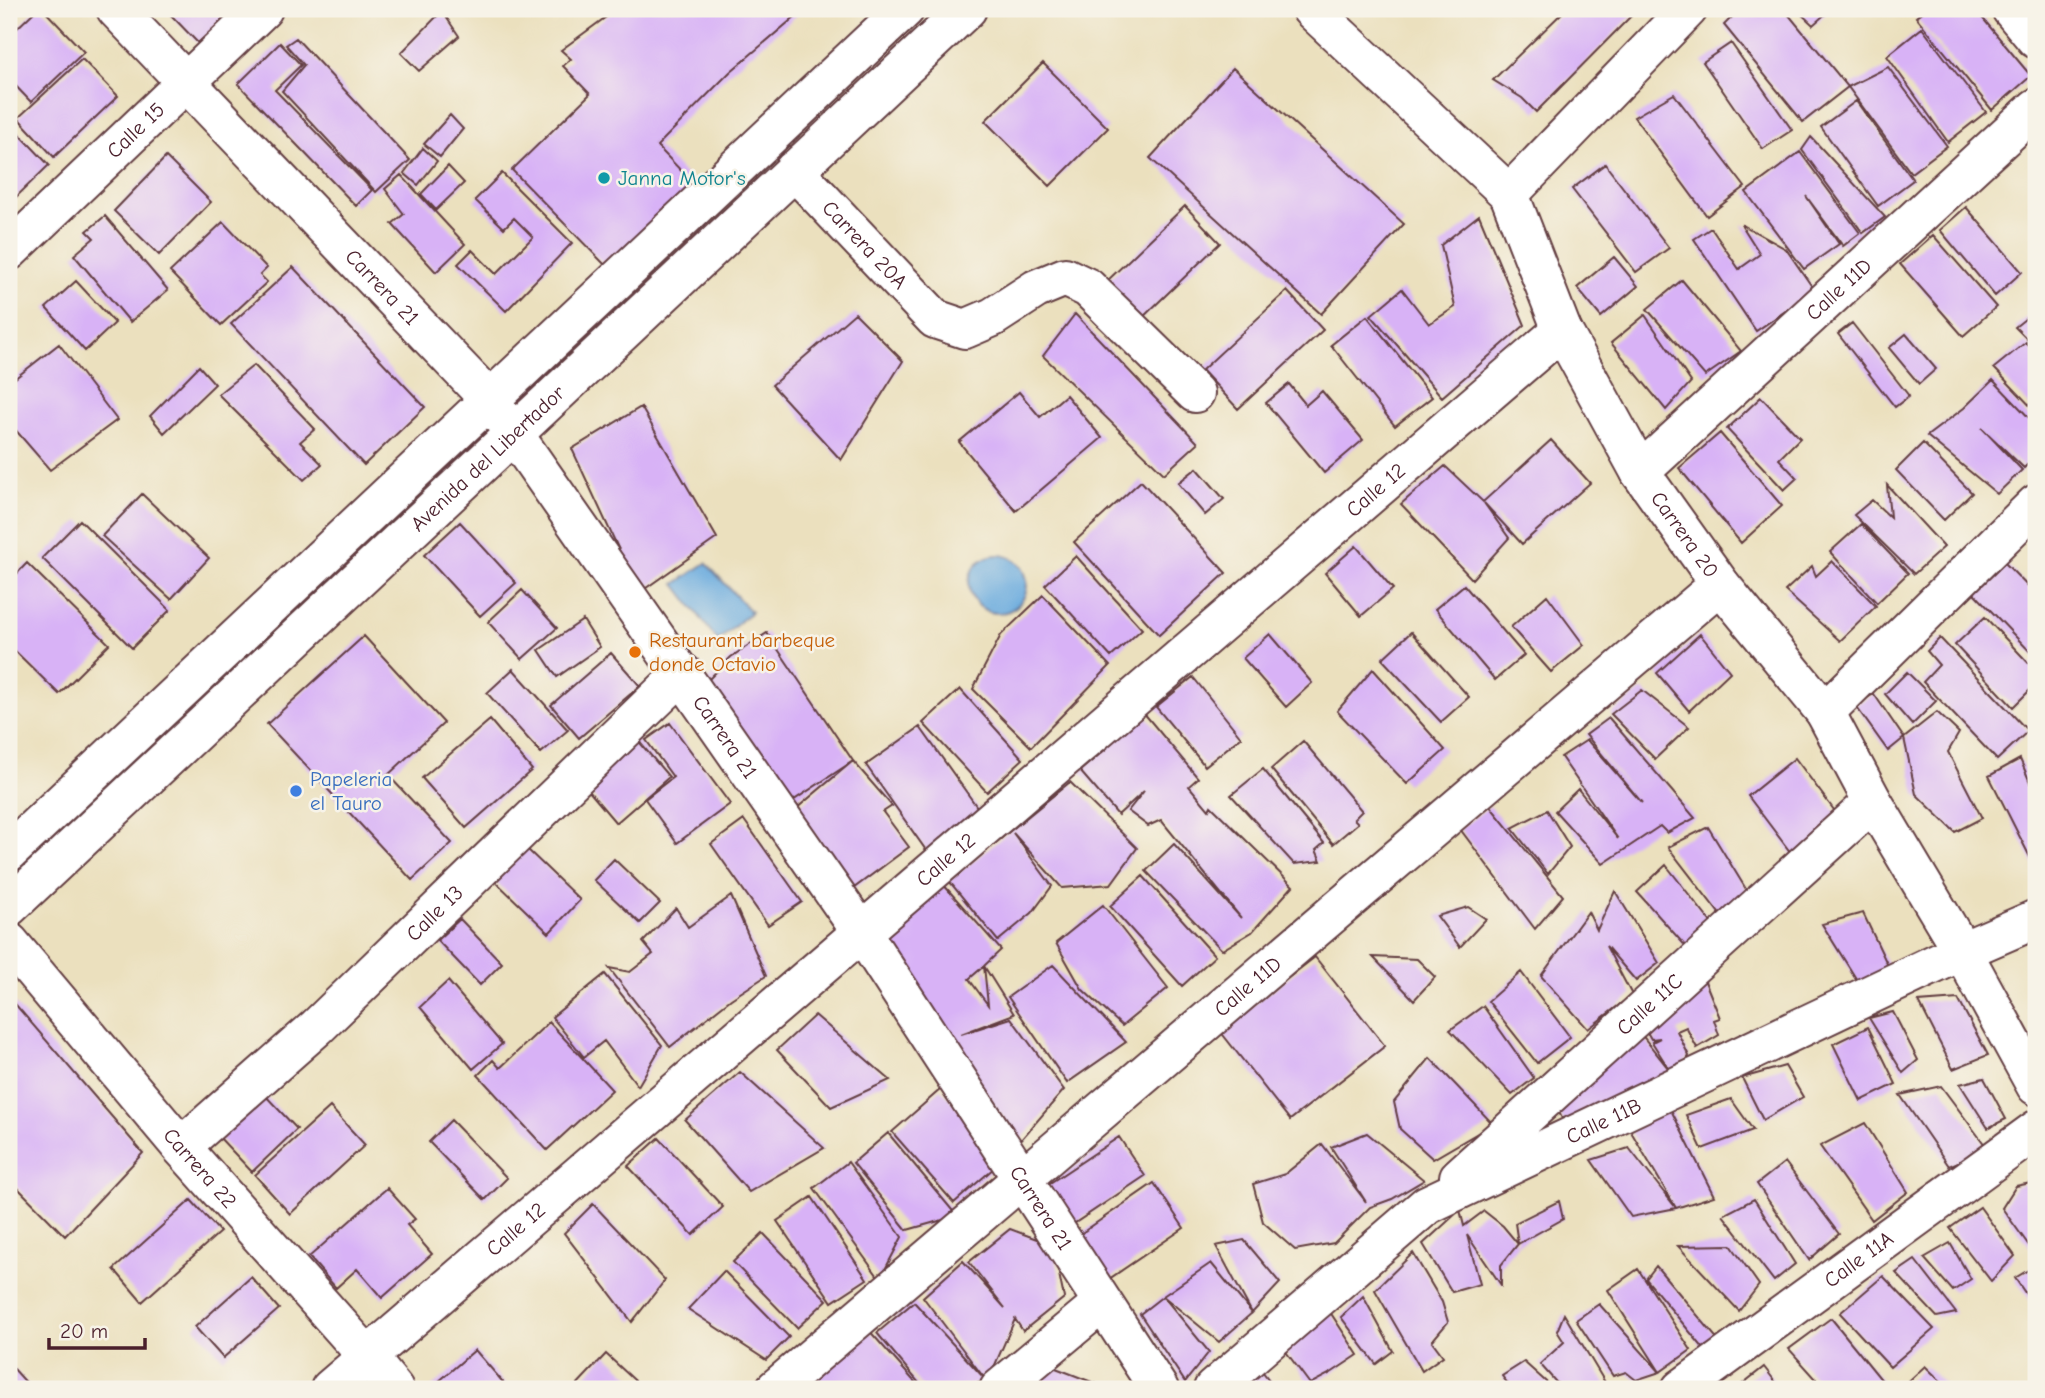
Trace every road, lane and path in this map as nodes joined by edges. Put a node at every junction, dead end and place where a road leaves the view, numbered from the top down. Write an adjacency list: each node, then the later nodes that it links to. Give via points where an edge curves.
1 (116, 9): 9 (street, Carrera 21)
2 (264, 9): 9 (street, Calle 15)
3 (905, 9): 16 (street, Avenida del Libertador)
4 (967, 9): 11 (street, Avenida del Libertador)
5 (1311, 9): 12 (street, Carrera 20)
6 (1688, 9): 12 (street)
7 (2011, 9): 8 (street)
8 (2036, 39)
9 (186, 80): 13 (street, Calle 15); 16 (street, Carrera 21)
10 (2036, 108): 18 (street, Calle 11D)
11 (794, 170): 15 (street, Carrera 20A, via 934,319 965,329 1065,277 1088,288); 17 (street, Avenida del Libertador)
12 (1508, 194): 14 (street, Carrera 20)
13 (9, 251)
14 (1562, 330): 18 (street, Carrera 20); 27 (street, Calle 12)
15 (1195, 393)
16 (490, 400): 17 (street, Carrera 21); 24 (street, Avenida del Libertador)
17 (514, 433): 21 (street, Carrera 21); 25 (street, Avenida del Libertador)
18 (1640, 472): 20 (street, Carrera 20)
19 (2036, 504): 22 (street)
20 (1720, 584): 22 (street, Carrera 20); 33 (street, Calle 11D)
21 (683, 673): 27 (street, Carrera 21); 32 (street, Calle 13, via 317,1027)
22 (1825, 712): 23 (street, Carrera 20)
23 (1873, 802): 29 (street, Carrera 20); 34 (street, Calle 11C)
24 (9, 852)
25 (9, 907)
26 (2036, 919): 29 (street, Calle 11B)
27 (862, 933): 33 (street, Carrera 21); 36 (street, Calle 12)
28 (9, 942): 32 (street, Carrera 22)
29 (1962, 951): 30 (street, Carrera 20); 34 (street, Calle 11B)
30 (2036, 1086)
31 (2036, 1130): 43 (street, Calle 11A)
32 (181, 1147): 36 (street, Carrera 22)
33 (1023, 1180): 35 (street, Carrera 21); 39 (street, Calle 11D)
34 (1427, 1205): 42 (street, Calle 11B)
35 (1102, 1303): 40 (street); 41 (street, Carrera 21)
36 (368, 1357): 37 (street, Calle 12); 38 (street, Carrera 22)
37 (330, 1389)
38 (394, 1389)
39 (775, 1389)
40 (999, 1389)
41 (1159, 1389)
42 (1213, 1389)
43 (1681, 1389)

